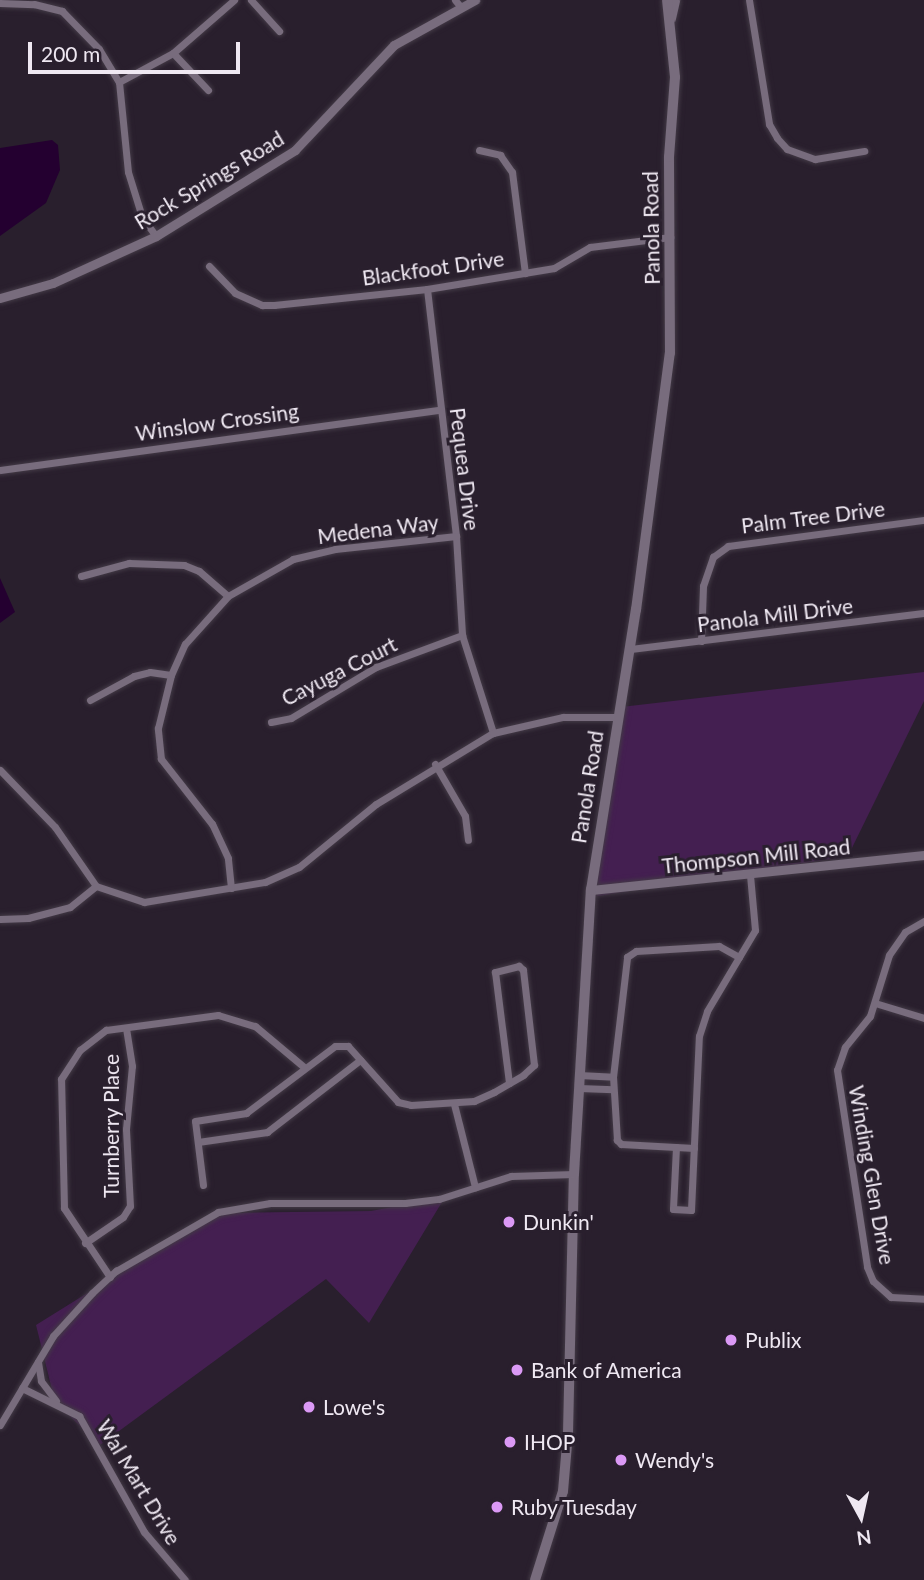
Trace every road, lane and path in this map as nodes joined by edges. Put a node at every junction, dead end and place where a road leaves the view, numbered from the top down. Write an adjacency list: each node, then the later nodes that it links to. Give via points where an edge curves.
1 (234, 0): 11 (street)
2 (251, 0): 10 (street)
3 (475, 0): 8 (street, Rock Springs Road)
4 (667, 0): 9 (main road, Panola Road)
5 (675, 0): 9 (street)
6 (749, 0): 15 (street, via 769,124 777,138 787,149 816,159)
7 (0, 3): 12 (street, via 34,4 74,19)
8 (457, 3): 16 (street, Rock Springs Road, via 394,45 295,150)
9 (671, 19): 17 (main road, Panola Road, via 675,77)
10 (279, 31)
11 (173, 53): 12 (street); 13 (street)
12 (120, 82): 16 (street, via 128,172 142,217)
13 (208, 90)
14 (479, 150): 19 (street, via 500,156 512,172)
15 (864, 151)
16 (156, 236): 21 (street, Rock Springs Road, via 53,283)
17 (670, 237): 19 (street, Blackfoot Drive, via 590,247 554,268); 31 (main road, Panola Road, via 670,354)
18 (209, 266): 20 (street, Blackfoot Drive, via 235,293 262,305)
19 (525, 273): 20 (street, Blackfoot Drive)
20 (427, 289): 22 (street, Pequea Drive)
21 (0, 298)
22 (440, 410): 23 (street, Winslow Crossing); 25 (street, Pequea Drive)
23 (0, 470)
24 (924, 520): 30 (street, Palm Tree Drive, via 728,546 713,557 703,586)
25 (456, 536): 27 (street, Medena Way, via 335,548 293,559); 29 (street, Pequea Drive)
26 (81, 576): 27 (street, via 129,564 184,565 199,571)
27 (228, 596): 32 (street, Medena Way, via 185,644)
28 (924, 613): 30 (street, Panola Mill Drive)
29 (462, 635): 35 (street, Cayuga Court, via 376,667 291,718); 36 (street, Pequea Drive)
30 (701, 642): 31 (street, Panola Mill Drive)
31 (630, 649): 34 (main road, Panola Road)
32 (171, 675): 33 (street, via 150,672 134,676); 43 (street, Medena Way, via 158,729 161,759 212,824 228,858)
33 (90, 700)
34 (617, 717): 36 (street, via 563,717); 44 (main road, Panola Road)
35 (271, 722)
36 (493, 733): 37 (street)
37 (435, 764): 39 (street, via 465,816); 43 (street, via 376,804 299,867 264,882)
38 (0, 770): 42 (street, via 55,827)
39 (468, 840)
40 (924, 855): 41 (street, Thompson Mill Road)
41 (750, 875): 44 (street, Thompson Mill Road); 47 (street, via 755,930)
42 (96, 886): 43 (street, via 144,902); 45 (street, via 70,907 28,918)
43 (231, 888)
44 (591, 890): 53 (main road, Panola Road)
45 (0, 919)
46 (924, 921): 48 (street, Winding Glen Drive, via 905,932 890,955)
47 (739, 957): 54 (street, via 719,946 636,951 627,957); 61 (street, via 707,1011 699,1036)
48 (875, 1003): 49 (street); 67 (street, Winding Glen Drive, via 845,1047 837,1070 867,1267 873,1281 891,1297)
49 (924, 1018)
50 (126, 1028): 52 (street, Turnberry Place, via 232,1016 255,1026); 65 (street, Turnberry Place, via 132,1066 126,1129 130,1206 123,1217); 65 (street, Turnberry Place, via 106,1030 80,1050 61,1079 64,1208)
51 (360, 1060): 52 (street, via 341,1044); 58 (street, via 398,1102); 59 (street, via 267,1132)
52 (305, 1068): 59 (street, via 246,1113 195,1121)
53 (579, 1074): 54 (street); 56 (main road, Panola Road)
54 (613, 1077): 57 (street)
55 (509, 1083): 55 (street, via 534,1065 519,966 495,972); 58 (street, via 474,1101)
56 (579, 1088): 57 (street); 62 (main road, Panola Road)
57 (613, 1089): 60 (street, via 621,1144)
58 (454, 1104): 64 (street)
59 (198, 1142): 63 (street)
60 (676, 1147): 61 (street); 61 (street, via 673,1209 691,1210)
61 (694, 1148)
62 (575, 1174): 64 (street, via 511,1176); 73 (main road, Panola Road, via 562,1491)
63 (203, 1185)
64 (475, 1187): 66 (street, via 439,1199 405,1203 270,1203 229,1209 190,1225)
65 (85, 1243): 66 (street, Turnberry Place)
66 (110, 1277): 68 (street, via 53,1336)
67 (924, 1300)
68 (37, 1362): 69 (street); 70 (street, via 41,1381)
69 (22, 1388): 70 (street, Wal Mart Drive); 71 (street)
70 (61, 1406): 72 (street, Wal Mart Drive, via 79,1416 144,1532)
71 (0, 1425)
72 (185, 1580)
73 (535, 1580)

